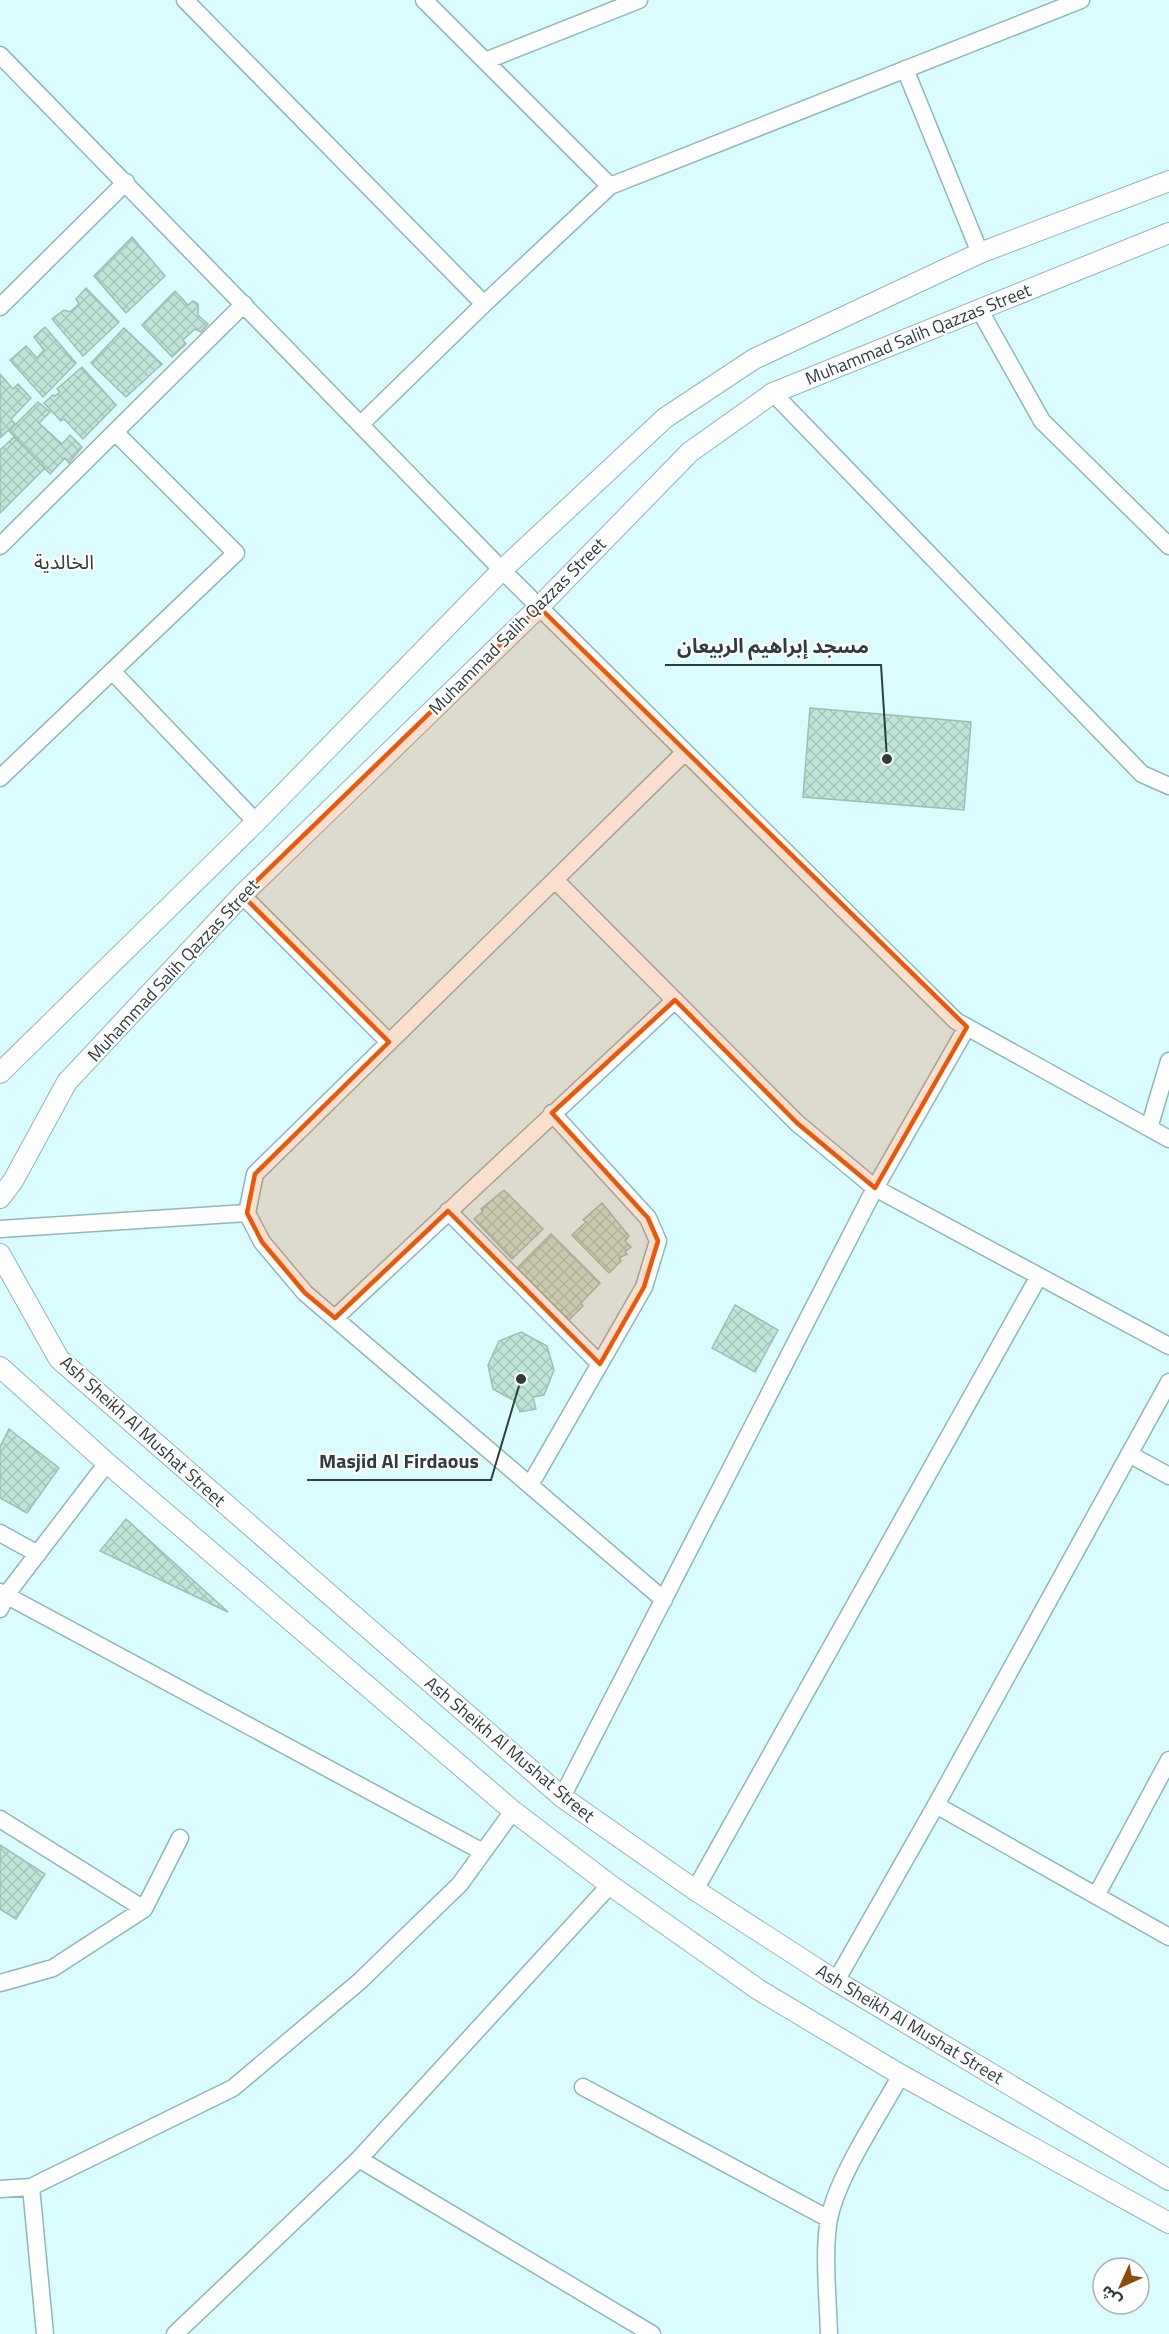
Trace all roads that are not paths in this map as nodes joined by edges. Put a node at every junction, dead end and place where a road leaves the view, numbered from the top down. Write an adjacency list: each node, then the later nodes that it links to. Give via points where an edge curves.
1 (185, 0): 14 (street)
2 (424, 0): 6 (street)
3 (639, 0): 6 (street)
4 (1081, 0): 7 (street)
5 (0, 55): 9 (street)
6 (485, 61): 10 (street)
7 (905, 69): 10 (street); 12 (street)
8 (1169, 181): 12 (street)
9 (126, 182): 13 (street); 15 (street)
10 (610, 186): 14 (street)
11 (1169, 233): 16 (street, Muhammad Salih Qazzas Street)
12 (980, 253): 22 (street, via 754,359 665,418)
13 (244, 304): 18 (street); 19 (street)
14 (484, 304): 18 (street)
15 (0, 307)
16 (979, 309): 17 (street, Muhammad Salih Qazzas Street); 20 (street, via 1042,421)
17 (773, 393): 23 (street, Muhammad Salih Qazzas Street, via 690,452); 27 (street, via 1142,774)
18 (361, 424): 22 (street)
19 (115, 432): 21 (street); 24 (street, via 236,553)
20 (1165, 536)
21 (0, 546)
22 (502, 570): 23 (street); 28 (street)
23 (539, 607): 25 (street); 30 (street, Muhammad Salih Qazzas Street)
24 (112, 671): 26 (street); 28 (street)
25 (685, 752): 29 (street); 32 (street, via 956,1021)
26 (0, 778)
27 (1169, 786)
28 (256, 822): 35 (street)
29 (555, 880): 31 (street); 33 (street)
30 (242, 895): 33 (street); 40 (street, Muhammad Salih Qazzas Street, via 67,1082)
31 (675, 1000): 36 (street); 39 (street, via 796,1123)
32 (967, 1027): 37 (street); 39 (street)
33 (389, 1042): 42 (street, via 255,1174)
34 (1169, 1061): 37 (street)
35 (0, 1073)
36 (552, 1113): 41 (street); 48 (street, via 648,1218 658,1241 644,1287)
37 (1149, 1128): 38 (street)
38 (1169, 1139)
39 (875, 1188): 45 (street); 60 (street)
40 (0, 1198)
41 (448, 1211): 46 (street); 48 (street)
42 (247, 1214): 43 (street); 46 (street, via 262,1242 306,1293)
43 (0, 1229)
44 (0, 1254): 62 (street, Ash Sheikh Al Mushat Street, via 59,1359)
45 (1039, 1276): 47 (street); 69 (street)
46 (335, 1318): 54 (street)
47 (1169, 1346)
48 (600, 1364): 54 (street)
49 (0, 1367): 52 (street)
50 (1169, 1382): 51 (street)
51 (1129, 1454): 53 (street); 63 (street)
52 (107, 1463): 58 (street); 64 (street)
53 (1169, 1476)
54 (530, 1485): 60 (street)
55 (0, 1533): 57 (street)
56 (0, 1542): 57 (street)
57 (20, 1544): 58 (street)
58 (38, 1554): 59 (street)
59 (2, 1599): 67 (street)
60 (664, 1600): 62 (street)
61 (1169, 1760): 70 (street)
62 (562, 1797): 69 (street, Ash Sheikh Al Mushat Street)
63 (936, 1805): 70 (street); 73 (street)
64 (513, 1811): 67 (street); 68 (street)
65 (0, 1819): 71 (street)
66 (180, 1838): 71 (street)
67 (483, 1852): 79 (street, via 460,1884 360,1981 233,2088)
68 (610, 1885): 75 (street, via 759,1990); 77 (street)
69 (695, 1890): 73 (street, Ash Sheikh Al Mushat Street)
70 (1096, 1896): 72 (street)
71 (144, 1909): 74 (street, via 53,1968)
72 (1169, 1937)
73 (836, 1981): 78 (street, Ash Sheikh Al Mushat Street)
74 (0, 1983)
75 (902, 2075): 81 (street, via 843,2180); 82 (street)
76 (583, 2087): 81 (street)
77 (359, 2159): 84 (street); 85 (street)
78 (1169, 2180)
79 (31, 2187): 80 (street); 83 (street)
80 (0, 2189)
81 (829, 2219): 86 (street)
82 (1169, 2223)
83 (45, 2334)
84 (175, 2334)
85 (652, 2334)
86 (829, 2334)

